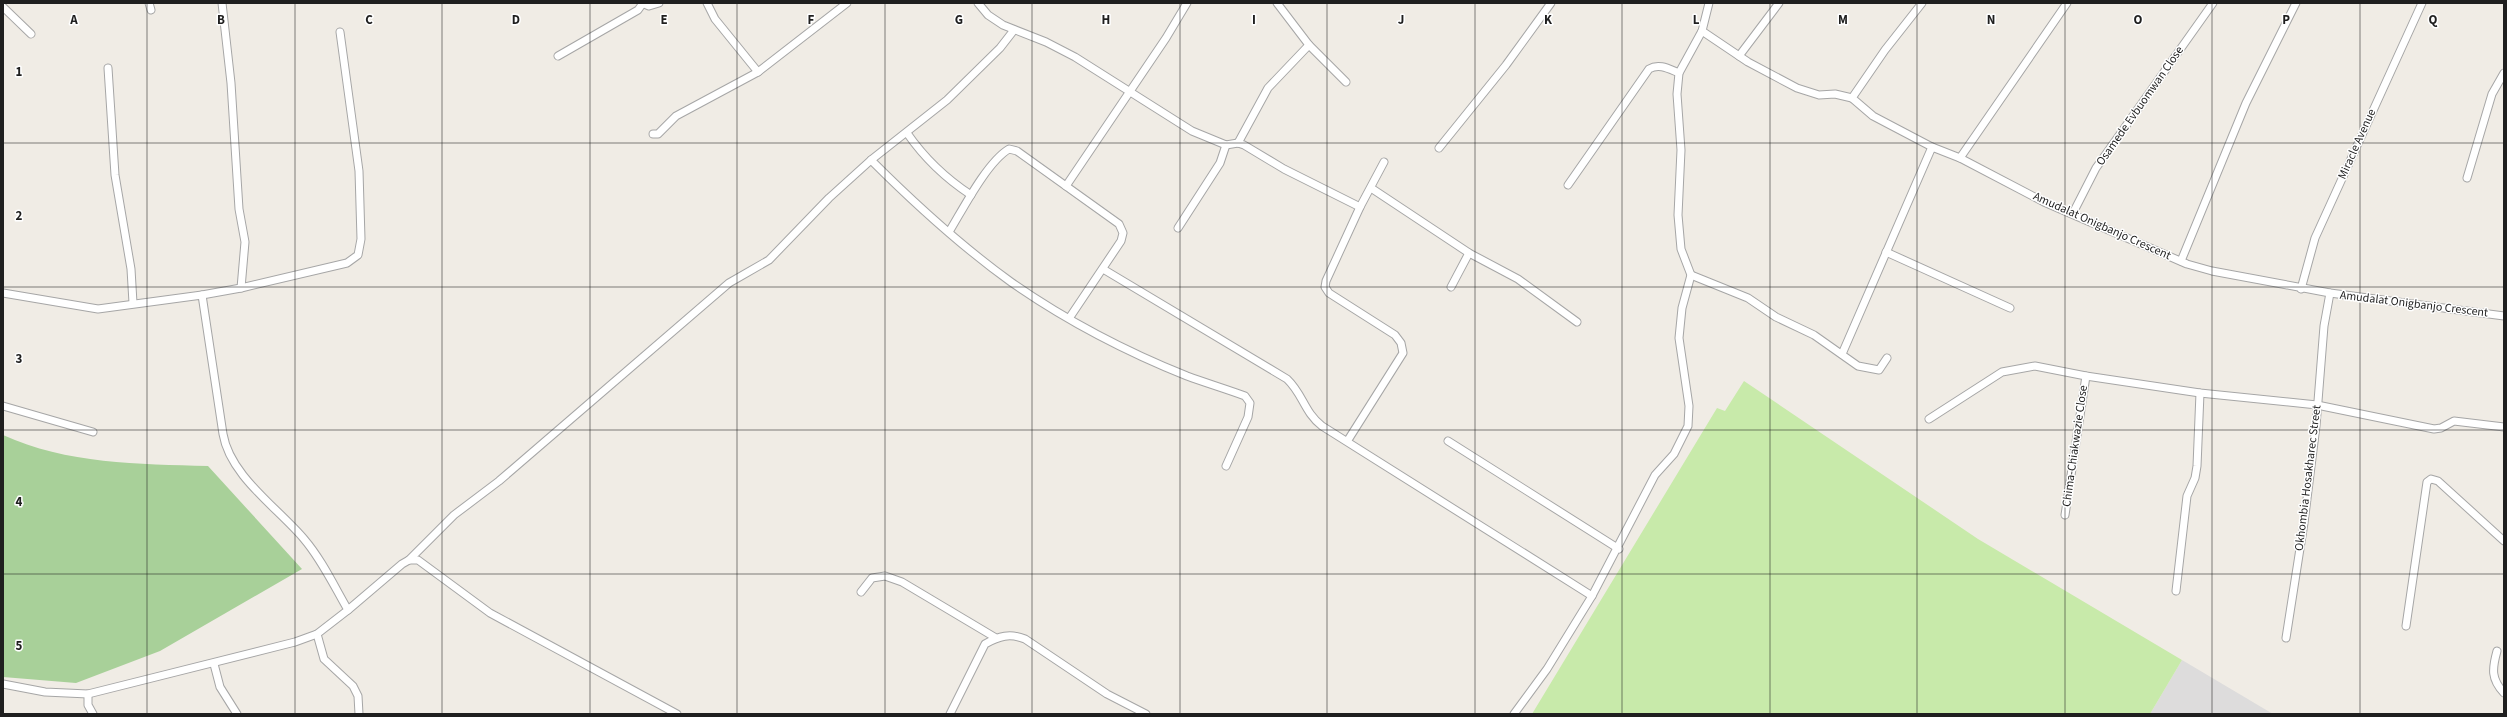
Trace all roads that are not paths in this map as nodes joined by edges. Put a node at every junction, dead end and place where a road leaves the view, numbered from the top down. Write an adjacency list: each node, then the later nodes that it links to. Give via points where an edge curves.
1 (222, 3): 56 (street, via 231,83 239,209 245,242)
2 (643, 3): 3 (street, via 649,6); 23 (street, via 638,10)
3 (659, 3)
4 (707, 3): 26 (street, via 715,19)
5 (846, 3): 26 (street)
6 (978, 3): 18 (street, via 988,16)
7 (1187, 3): 30 (street)
8 (1277, 3): 22 (street)
9 (1551, 3): 37 (street)
10 (1709, 3): 19 (street)
11 (1779, 3): 24 (street)
12 (1922, 3): 31 (street)
13 (2067, 3): 38 (street)
14 (2213, 3): 47 (street, Osamede Evbuomwan Close, via 2096,168)
15 (2296, 3): 52 (street, via 2246,103)
16 (2422, 3): 57 (street, Miracle Avenue, via 2315,238)
17 (3, 7): 21 (street)
18 (1014, 30): 30 (street, via 1075,57); 32 (street, via 1000,48 947,100)
19 (1702, 31): 24 (street); 27 (street)
20 (340, 32): 56 (street, via 359,171 361,247 354,259 347,262)
21 (31, 34)
22 (1309, 45): 29 (street); 34 (street, via 1268,88)
23 (558, 56)
24 (1739, 56): 31 (street, via 1796,88 1819,95 1835,94)
25 (108, 68): 61 (street, via 115,175 131,269)
26 (758, 72): 33 (street, via 676,116 658,134)
27 (1679, 73): 42 (street, via 1660,66 1649,69); 54 (street, via 1677,94 1681,150 1678,215 1681,249)
28 (2504, 73): 41 (street, via 2492,94)
29 (1346, 82)
30 (1130, 92): 35 (street, via 1192,131); 43 (street)
31 (1852, 98): 36 (street, Amudalat Onigbanjo Crescent, via 1873,116)
32 (907, 133): 39 (street); 45 (street, via 922,154 950,181)
33 (653, 134)
34 (1238, 142): 35 (street); 46 (street)
35 (1226, 145): 48 (street, via 1220,163)
36 (1932, 147): 38 (street, Amudalat Onigbanjo Crescent); 50 (street)
37 (1439, 148)
38 (1960, 158): 47 (street, Amudalat Onigbanjo Crescent, via 2044,202)
39 (871, 160): 49 (street, via 911,200); 81 (street, via 798,227 785,245 769,260 729,283 499,481 454,515)
40 (1384, 162): 44 (street)
41 (2467, 178)
42 (1568, 185)
43 (1066, 186): 45 (street, via 1017,151 1009,149 1001,154); 53 (street, via 1120,224 1123,233 1121,241)
44 (1372, 188): 46 (street); 51 (street)
45 (971, 195): 49 (street)
46 (1360, 207): 75 (street, via 1325,287 1329,293 1396,335 1403,353)
47 (2073, 213): 52 (street, Amudalat Onigbanjo Crescent)
48 (1178, 228)
49 (949, 232): 64 (street, via 1012,283)
50 (1886, 252): 62 (street); 66 (street)
51 (1469, 253): 55 (street); 65 (street, via 1518,279)
52 (2181, 261): 57 (street, Amudalat Onigbanjo Crescent, via 2212,271)
53 (1103, 269): 64 (street); 75 (street, via 1287,379 1295,386 1303,406 1315,421)
54 (1691, 275): 66 (street, via 1748,298); 80 (street, via 1682,308 1679,338 1689,406 1688,426 1674,454 1656,475)
55 (1450, 287)
56 (240, 288): 60 (street)
57 (2301, 288): 59 (street, Amudalat Onigbanjo Crescent)
58 (3, 293): 61 (street, via 98,308)
59 (2330, 293): 63 (street, Amudalat Onigbanjo Crescent); 70 (street, Okhombia Hosakharec Street, via 2324,326)
60 (202, 295): 61 (street); 85 (street, via 228,453 243,474 304,540)
61 (134, 303)
62 (2010, 308)
63 (2504, 316)
64 (1070, 318): 77 (street, via 1188,377 1245,396 1250,403 1248,417)
65 (1577, 322)
66 (1842, 354): 67 (street, via 1858,366 1874,371 1883,368)
67 (1887, 358)
68 (2086, 376): 69 (street); 72 (street, via 2035,366 2015,368 2002,372); 78 (street, Chima-Chiakwazie Close)
69 (2200, 393): 70 (street); 82 (street, via 2197,466 2187,496)
70 (2317, 405): 73 (street, via 2434,429 2454,421); 89 (street, Okhombia Hosakharec Street, via 2304,523)
71 (3, 406): 74 (street)
72 (1929, 419)
73 (2504, 427)
74 (93, 432)
75 (1348, 440): 84 (street)
76 (1448, 441): 80 (street)
77 (1226, 466)
78 (2065, 515)
79 (2504, 541): 86 (street, via 2438,481 2427,482)
80 (1619, 549): 84 (street)
81 (409, 560): 85 (street); 98 (street, via 418,560 490,613)
82 (2176, 591)
83 (861, 592): 88 (street, via 872,578 885,576 902,582)
84 (1592, 596): 101 (street, via 1547,669)
85 (348, 610): 87 (street)
86 (2406, 626)
87 (317, 634): 91 (street); 97 (street, via 324,659 353,686 358,696)
88 (996, 638): 99 (street, via 985,644); 100 (street, via 1015,635 1025,639 1107,694)
89 (2286, 638)
90 (2497, 651): 94 (street, via 2492,670 2496,685)
91 (214, 664): 93 (street); 96 (street, via 220,687)
92 (3, 684): 93 (street, via 45,692)
93 (88, 694): 95 (street, via 88,705)
94 (2504, 694)
95 (92, 714)
96 (237, 714)
97 (359, 714)
98 (677, 714)
99 (950, 714)
100 (1146, 714)
101 (1514, 714)

